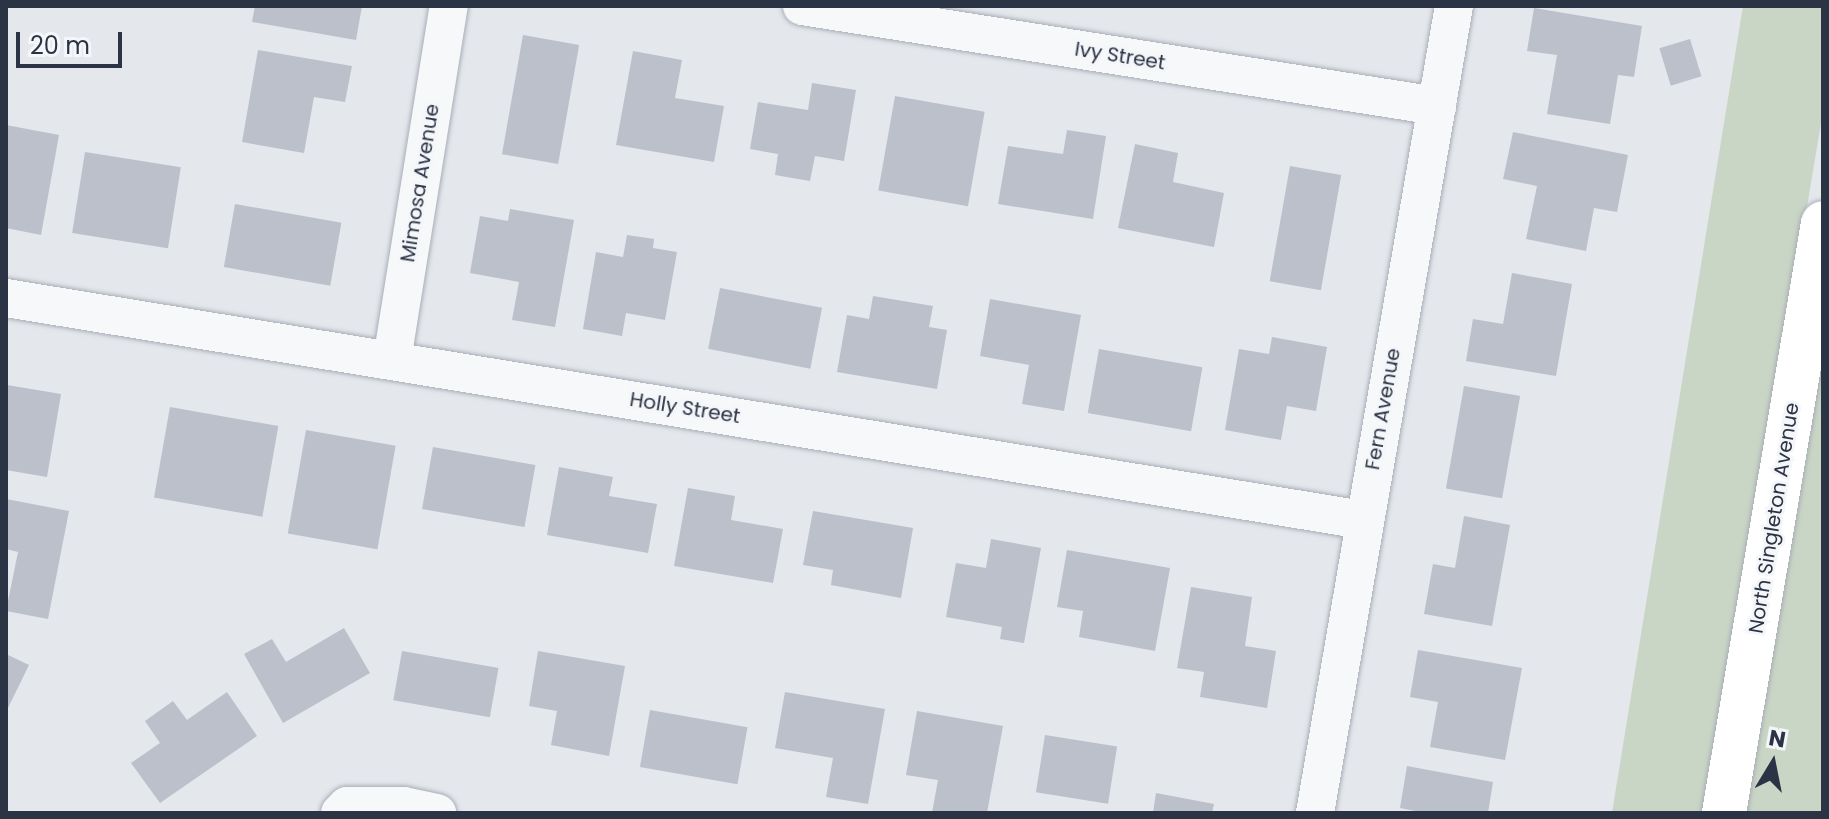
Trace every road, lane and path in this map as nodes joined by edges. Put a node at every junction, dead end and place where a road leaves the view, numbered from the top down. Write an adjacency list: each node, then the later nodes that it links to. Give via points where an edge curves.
1 (449, 6): 7 (street, Mimosa Avenue)
2 (802, 6): 4 (street, Ivy Street)
3 (1454, 6): 4 (street, Fern Avenue)
4 (1437, 106): 8 (street, Fern Avenue)
5 (1823, 223): 12 (street, North Singleton Avenue)
6 (6, 298): 7 (street, Holly Street)
7 (392, 360): 8 (street, Holly Street)
8 (1363, 520): 11 (street, Fern Avenue)
9 (340, 813): 10 (street, via 347,806 404,806)
10 (437, 813)
11 (1315, 813)
12 (1724, 813)

